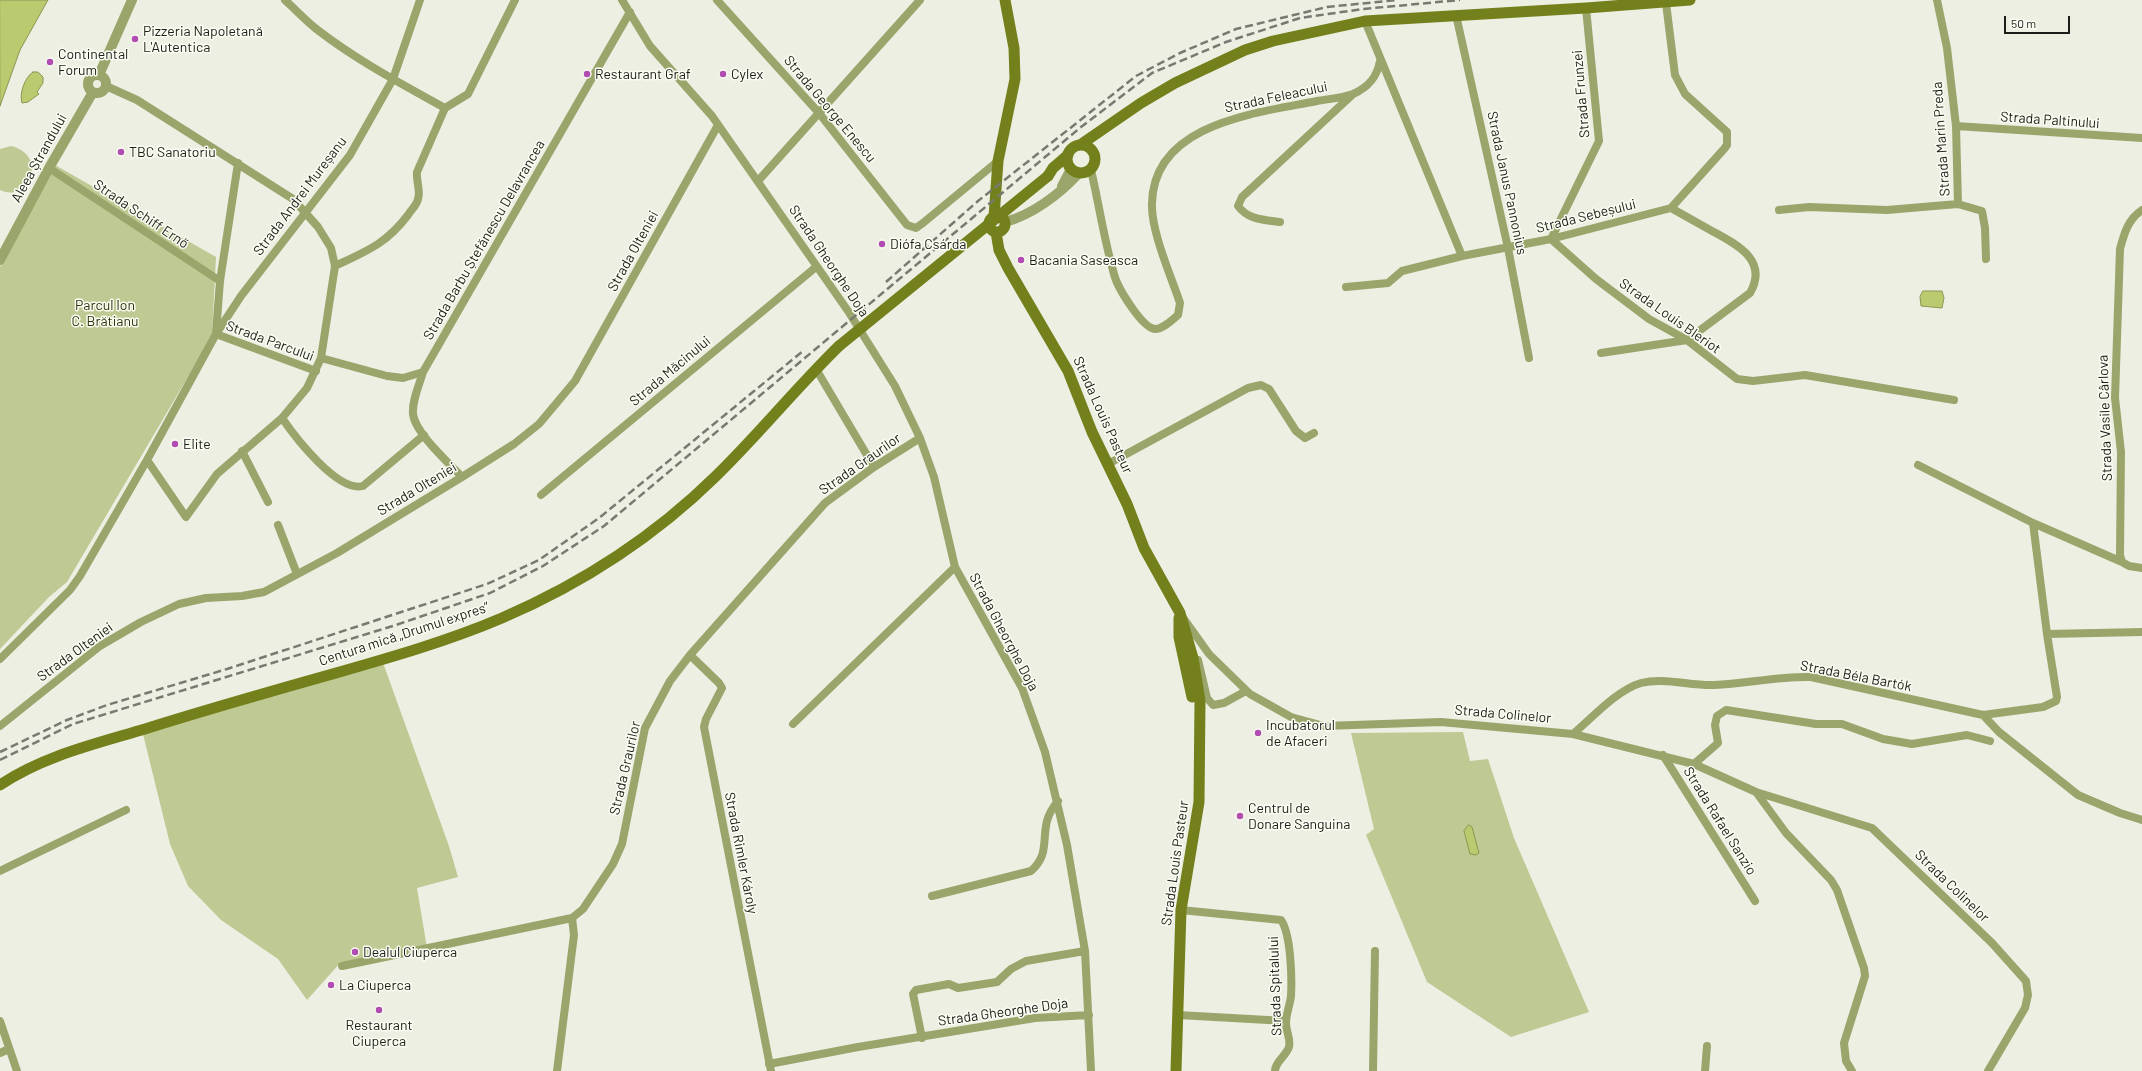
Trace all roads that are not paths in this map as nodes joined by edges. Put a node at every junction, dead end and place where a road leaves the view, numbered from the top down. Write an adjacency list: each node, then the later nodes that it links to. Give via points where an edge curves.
1 (125, 0): 17 (street)
2 (132, 0): 17 (street)
3 (137, 0): 17 (street)
4 (285, 0): 21 (street, via 318,30)
5 (420, 0): 21 (street, Strada Andrei Mureșanu)
6 (515, 0): 25 (street, via 468,94)
7 (622, 0): 15 (street, Strada Gheorghe Doja)
8 (717, 0): 26 (street, Strada George Enescu)
9 (920, 0): 26 (street)
10 (1005, 0): 33 (main road, via 1014,48 1015,79)
11 (1690, 0): 13 (main road)
12 (1937, 0): 28 (street, Strada Marin Preda, via 1947,48)
13 (1666, 3): 14 (main road); 40 (street, via 1675,75 1685,94 1727,132 1727,145)
14 (1586, 8): 16 (main road); 48 (street, Strada Frunzei, via 1600,141)
15 (630, 12): 27 (street, Strada Gheorghe Doja, via 650,46); 64 (street, Strada Barbu Ștefănescu Delavrancea)
16 (1456, 15): 18 (main road); 49 (street, Strada Janus Pannonius)
17 (124, 17): 20 (street)
18 (1365, 21): 19 (street); 29 (main road, via 1273,41 1245,50 1175,83 1141,103)
19 (1380, 61): 24 (street, Strada Feleacului, via 1376,77); 50 (street)
20 (99, 75): 22 (street, via 105,80); 23 (street, via 93,75 88,82)
21 (393, 79): 25 (street); 43 (street, Strada Andrei Mureșanu, via 350,155)
22 (106, 86): 23 (street, via 99,92); 34 (street, via 138,100)
23 (93, 92): 36 (street, Aleea Ștrandului)
24 (1352, 94): 37 (street, Strada Feleacului, via 1238,116 1211,126 1184,142 1168,156 1154,183 1151,205 1157,234 1180,303 1178,315 1156,329 1147,327 1137,316 1114,276); 46 (street, Strada Feleacului, via 1242,197 1238,206 1243,213 1253,218)
25 (445, 108): 53 (street, via 417,172 418,200 396,230 375,247)
26 (819, 113): 33 (street, Strada George Enescu, via 907,225 916,228); 38 (street)
27 (718, 125): 38 (street, Strada Gheorghe Doja); 75 (street, Strada Olteniei, via 575,381 539,424 514,444)
28 (1956, 126): 30 (street, Strada Paltinului); 39 (street, Strada Marin Preda)
29 (1109, 127): 31 (main road); 32 (main road, via 1098,142)
30 (2142, 138)
31 (1080, 145): 32 (main road, via 1088,147); 35 (main road, via 1072,148)
32 (1094, 153): 37 (main road)
33 (998, 161): 44 (main road)
34 (238, 163): 43 (street, via 293,199); 55 (street)
35 (1072, 166): 37 (main road); 45 (street, via 1060,190 1027,213); 62 (main road, Centura mică „Drumul expres”, bridge, via 1053,168 1048,176 839,346)
36 (48, 168): 52 (street, Aleea Ștrandului); 55 (street, Strada Schiff Ernő)
37 (1092, 170)
38 (758, 180): 54 (street, Strada Gheorghe Doja)
39 (1958, 204): 41 (street, via 1887,210 1809,207); 51 (street, Strada Marin Preda, via 1982,210)
40 (1671, 208): 48 (street, Strada Sebeșului); 58 (street, via 1739,246 1754,265 1756,275 1750,293)
41 (1779, 210)
42 (2142, 210): 80 (street, Strada Vasile Cârlova, via 2126,228 2120,249 2115,398 2121,452)
43 (306, 211): 53 (street, via 331,248); 57 (street, Strada Andrei Mureșanu, via 241,296)
44 (994, 217): 45 (main road, via 1002,218); 47 (main road, via 989,226)
45 (1004, 222): 47 (main road, via 1003,229)
46 (1280, 222)
47 (996, 232): 72 (main road, Strada Louis Pasteur, via 1008,268 1068,371 1092,432)
48 (1551, 238): 49 (street, Strada Sebeșului); 58 (street, Strada Louis Bleriot, via 1596,279 1650,319)
49 (1508, 248): 50 (street, Strada Sebeșului); 61 (street, Strada Janus Pannonius)
50 (1462, 256): 56 (street, Strada Sebeșului, via 1402,271 1388,283)
51 (1986, 259)
52 (0, 260)
53 (335, 266): 60 (street)
54 (816, 267): 69 (street, Strada Gheorghe Doja, via 848,311 895,386); 76 (street, Strada Măcinului)
55 (220, 282): 57 (street)
56 (1346, 287)
57 (216, 334): 63 (street, Strada Parcului); 71 (street)
58 (1687, 340): 59 (street); 65 (street, Strada Louis Bleriot, via 1737,379 1753,381 1805,375)
59 (1601, 353)
60 (321, 358): 63 (street); 64 (street, Strada Parcului, via 387,376 403,378)
61 (1529, 358)
62 (816, 369): 74 (street); 100 (main road, Centura mică „Drumul expres”, via 716,477 679,510 643,539 563,588 502,618 461,634 52,758)
63 (316, 371): 66 (street, via 308,388)
64 (423, 372): 68 (street, Strada Barbu Ștefănescu Delavrancea, via 414,399 413,414 416,426)
65 (1954, 400)
66 (282, 418): 68 (street, via 306,451 348,485 357,488 363,486); 70 (street)
67 (1314, 433): 72 (street, via 1305,438 1296,431 1269,389 1261,386 1248,388)
68 (424, 435): 75 (street, Strada Barbu Ștefănescu Delavrancea)
69 (920, 438): 74 (street, Strada Graurilor); 81 (street, Strada Gheorghe Doja, via 934,477)
70 (242, 451): 71 (street, via 217,474 186,517); 77 (street)
71 (147, 460): 90 (street, via 70,590)
72 (1108, 464): 84 (main road, Strada Louis Pasteur, via 1144,548)
73 (1918, 465): 78 (street)
74 (874, 467): 88 (street, Strada Graurilor, via 825,503)
75 (462, 477): 83 (street, Strada Olteniei)
76 (541, 495)
77 (268, 502)
78 (2033, 523): 80 (street); 86 (street, Strada Béla Bartók)
79 (278, 525): 83 (street)
80 (2122, 562): 82 (street)
81 (955, 567): 94 (street, Strada Gheorghe Doja); 102 (street, Strada Gheorghe Doja, via 1022,688 1045,752)
82 (2142, 568)
83 (297, 574): 95 (street, Strada Olteniei, via 264,592 206,598 179,604 141,622 100,646)
84 (1180, 613): 87 (street, Strada Colinelor); 89 (main road, Strada Louis Pasteur); 92 (main road, Strada Louis Pasteur, via 1179,637 1192,696)
85 (2142, 632): 86 (street)
86 (2047, 634): 93 (street, Strada Béla Bartók, via 2056,701 2043,707)
87 (1210, 654): 89 (street); 91 (street, Strada Colinelor)
88 (690, 655): 109 (street, Strada Graurilor, via 670,681 645,728 619,851 583,909); 121 (street, Strada Rimler Károly, via 722,688 706,719 705,732)
89 (1195, 657): 91 (street, via 1207,698 1213,705 1224,703); 92 (main road, Strada Louis Pasteur, via 1200,702)
90 (0, 659)
91 (1246, 691): 96 (street, Strada Colinelor, via 1291,717 1324,726 1441,722)
92 (1198, 708): 108 (main road, Strada Louis Pasteur, via 1199,802)
93 (1983, 715): 96 (street, Strada Béla Bartók, via 1811,677 1788,676 1713,685 1641,683 1623,691); 104 (street, via 1999,732 2078,795)
94 (793, 724)
95 (0, 726)
96 (1573, 734): 98 (street, Strada Colinelor)
97 (1990, 741): 99 (street, via 1966,735 1912,744 1883,739 1842,724 1816,724 1726,710 1717,716 1715,726 1718,743)
98 (1664, 755): 99 (street, Strada Colinelor); 107 (street, Strada Rafael Sanzio)
99 (1694, 764): 101 (street, Strada Colinelor)
100 (0, 784)
101 (1756, 792): 129 (street, Strada Colinelor, via 1786,833 1830,880 1843,907 1864,968 1864,976 1844,1043 1846,1061); 130 (street, Strada Colinelor, via 1872,828 1992,943 2023,977 2028,990 2025,1008)
102 (1058, 801): 106 (street, via 1047,822 1040,863 1031,871); 111 (street, Strada Gheorghe Doja)
103 (126, 810): 105 (street)
104 (2142, 820)
105 (0, 871)
106 (932, 896)
107 (1754, 901)
108 (1181, 910): 114 (main road, Strada Louis Pasteur); 116 (street, Strada Spitalului, via 1282,920 1287,932 1291,996)
109 (572, 918): 112 (street); 123 (street, via 574,935)
110 (1375, 951): 127 (street)
111 (1085, 952): 113 (street, Strada Gheorghe Doja); 117 (street, Strada Gheorghe Doja, via 1026,961 1011,968 997,982 958,988 949,984 916,990 913,994)
112 (342, 966)
113 (1089, 1015): 117 (street, Strada Gheorghe Doja, via 1035,1018); 124 (street, Strada Gheorghe Doja)
114 (1178, 1015): 116 (street); 125 (main road, Strada Louis Pasteur)
115 (0, 1021): 119 (street)
116 (1286, 1021): 126 (street, Strada Spitalului, via 1289,1048)
117 (922, 1038): 121 (street, Strada Gheorghe Doja, via 858,1047)
118 (1707, 1046): 128 (street)
119 (9, 1050): 120 (street); 122 (street)
120 (0, 1053)
121 (770, 1068)
122 (17, 1071)
123 (558, 1071)
124 (1091, 1071)
125 (1176, 1071)
126 (1275, 1071)
127 (1373, 1071)
128 (1705, 1071)
129 (1852, 1071)
130 (1988, 1071)

